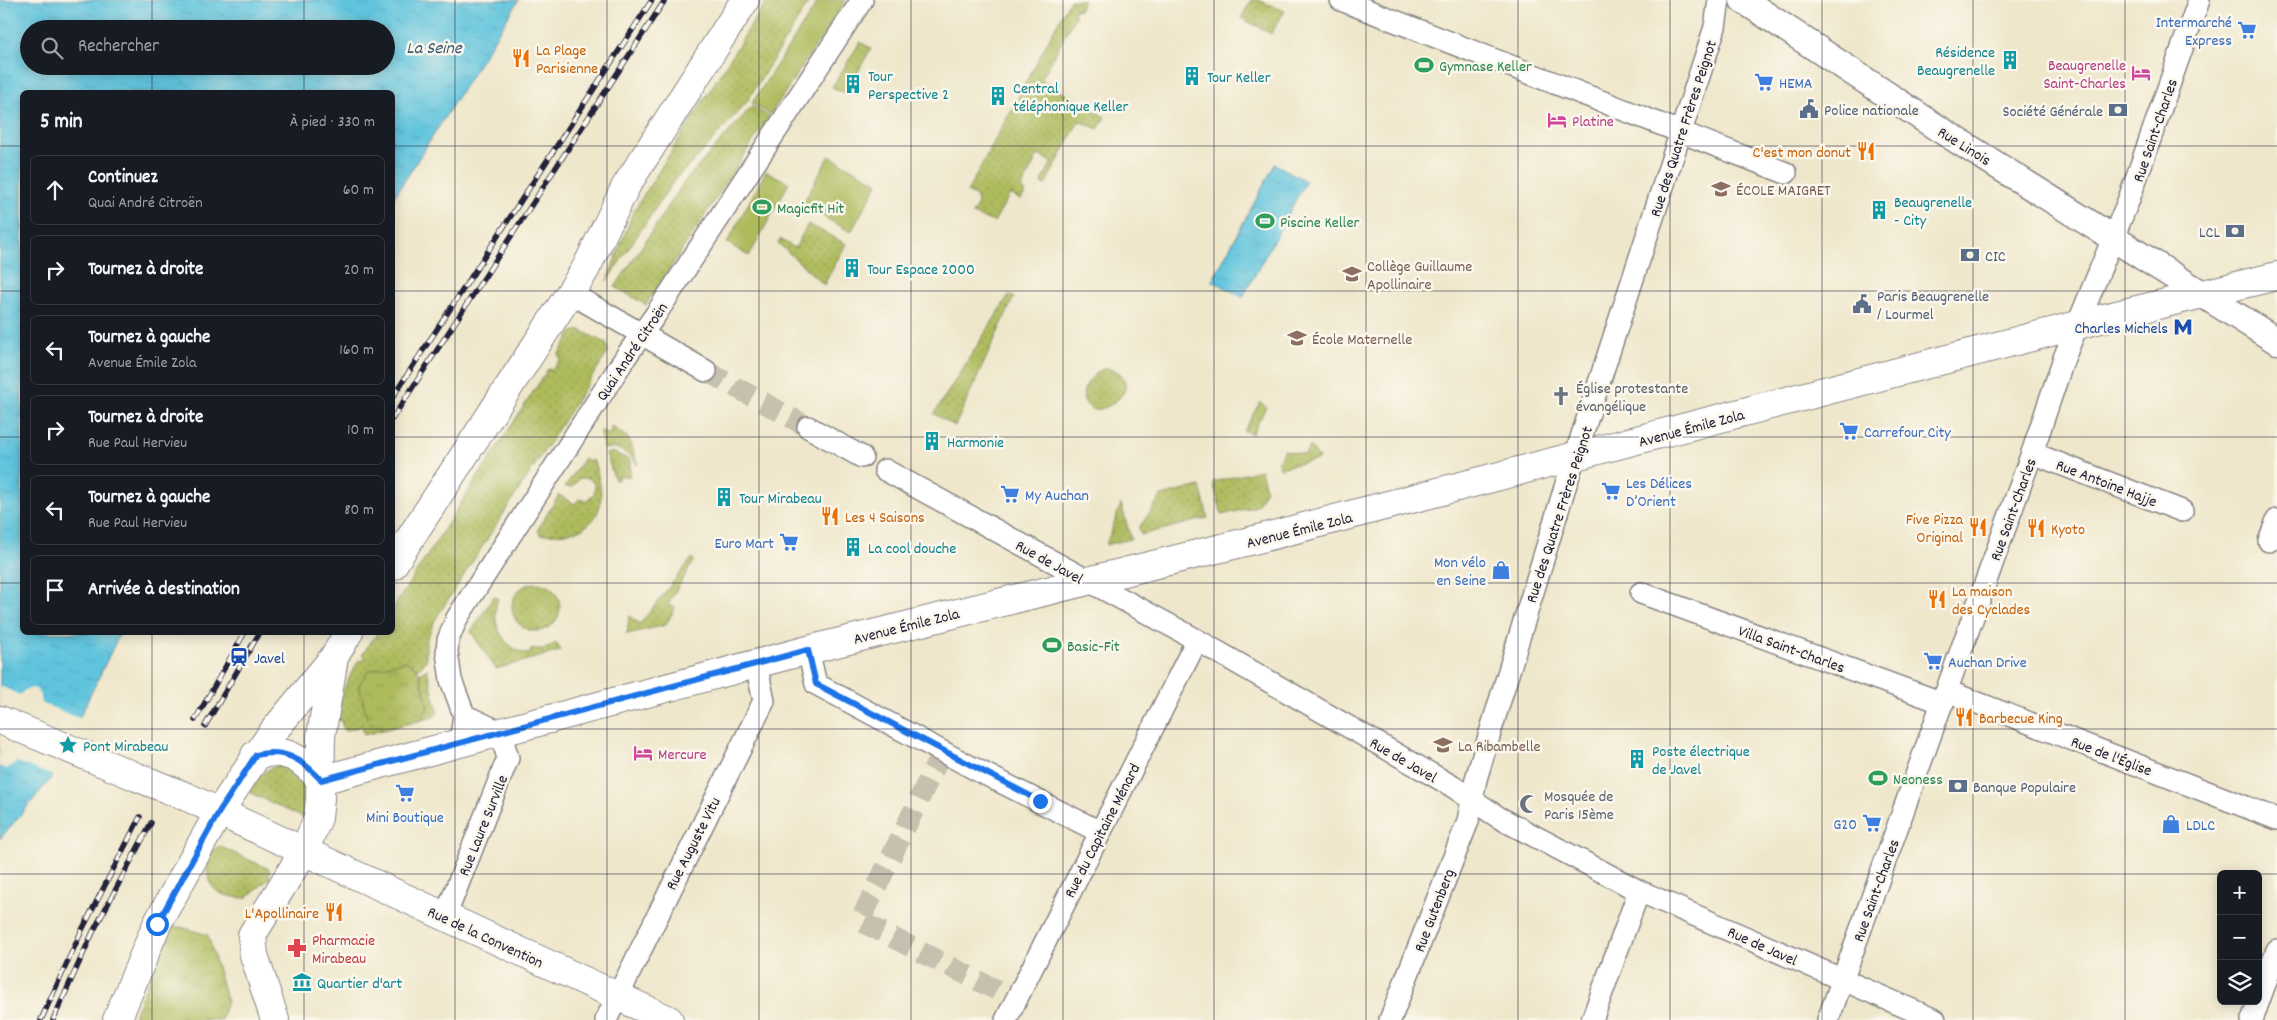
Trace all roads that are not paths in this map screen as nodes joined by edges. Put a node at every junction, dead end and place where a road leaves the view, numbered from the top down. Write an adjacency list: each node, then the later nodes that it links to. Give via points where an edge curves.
1 (745, 0): 11 (main road, via 626,186 585,270)
2 (862, 0): 14 (street, Quai André Citroën)
3 (1341, 0): 7 (street)
4 (1719, 0): 7 (street, Rue des Quatre Frères Peignot, via 1715,27)
5 (1743, 0): 9 (street, Rue Linois, via 1936,127)
6 (2193, 2): 9 (street, Rue Saint-Charles)
7 (1680, 131): 8 (street); 20 (street, Rue des Quatre Frères Peignot)
8 (1786, 173)
9 (2114, 237): 12 (street, Rue Linois); 13 (street, Rue Saint-Charles)
10 (2277, 276): 12 (main road, Avenue Émile Zola)
11 (570, 293): 14 (street); 25 (main road)
12 (2202, 294): 13 (main road, Avenue Émile Zola); 15 (street, Rue Linois)
13 (2077, 326): 18 (street, Rue Saint-Charles); 20 (main road, Avenue Émile Zola)
14 (641, 334): 16 (street); 34 (street, Quai André Citroën, via 452,628 448,640 448,667)
15 (2277, 341)
16 (706, 371)
17 (808, 427): 19 (street)
18 (2032, 453): 22 (street, Rue Antoine Hajje); 33 (street, Rue Saint-Charles)
19 (862, 457)
20 (1575, 457): 26 (main road, Avenue Émile Zola); 40 (street, Rue des Quatre Frères Peignot, via 1478,770)
21 (885, 470): 26 (street, Rue de Javel)
22 (2182, 511)
23 (2277, 520): 24 (street)
24 (2269, 541)
25 (395, 561)
26 (1086, 581): 29 (street, Rue de Javel); 30 (main road, Avenue Émile Zola)
27 (1641, 593): 33 (street, Villa Saint-Charles)
28 (347, 635): 31 (main road)
29 (1197, 640): 40 (street, Rue de Javel); 43 (street, Rue du Capitaine Ménard)
30 (808, 650): 32 (main road, Avenue Émile Zola); 43 (street, via 816,684)
31 (334, 657): 38 (main road); 39 (main road, via 321,736)
32 (756, 664): 36 (main road, Avenue Émile Zola); 49 (street, Rue Auguste Vitu, via 764,701)
33 (1945, 697): 42 (street, Rue de l'Église); 48 (street, Rue Saint-Charles)
34 (464, 715): 36 (street); 37 (street, Quai André Citroën)
35 (0, 720): 41 (main road, bridge)
36 (500, 732): 37 (main road, Avenue Émile Zola); 46 (street, Rue Laure Surville, via 508,758)
37 (460, 744): 39 (main road, Avenue Émile Zola)
38 (256, 755): 39 (main road, via 283,752 310,768); 41 (main road)
39 (321, 780): 44 (main road, via 318,818)
40 (1472, 800): 45 (street, Rue de Javel); 54 (street, Rue Gutenberg, via 1468,822)
41 (219, 812): 44 (main road, Rue de la Convention); 50 (main road, via 157,924)
42 (2277, 819)
43 (1100, 832): 53 (street, Rue du Capitaine Ménard)
44 (304, 851): 46 (main road, Rue de la Convention); 51 (main road, via 252,935 252,949)
45 (1639, 891): 48 (street, Rue de Javel); 55 (street)
46 (445, 917): 49 (main road, Rue de la Convention)
47 (2277, 950): 58 (street)
48 (1843, 980): 56 (street, Rue Saint-Charles); 57 (street, Rue de Javel)
49 (611, 1008): 52 (main road, Rue de la Convention)
50 (117, 1020)
51 (275, 1020)
52 (669, 1020)
53 (1006, 1020)
54 (1390, 1020)
55 (1592, 1020)
56 (1828, 1020)
57 (1936, 1020)
58 (2252, 1020)

